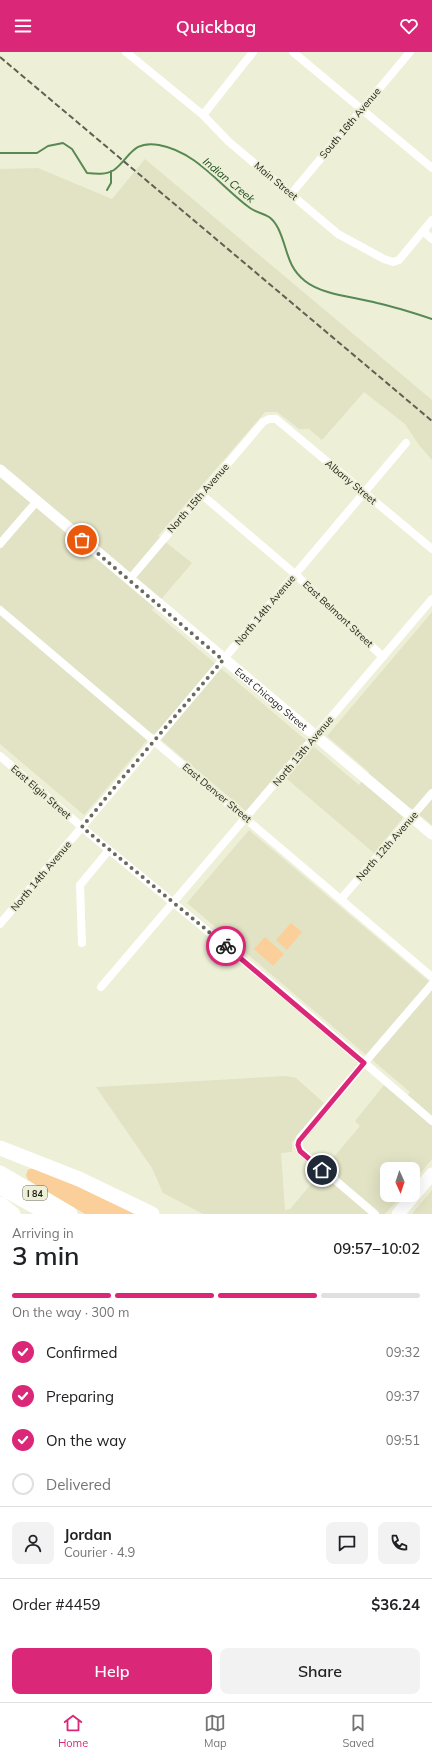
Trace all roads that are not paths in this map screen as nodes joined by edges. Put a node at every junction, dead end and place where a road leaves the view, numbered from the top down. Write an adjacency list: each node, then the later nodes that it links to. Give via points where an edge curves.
1 (126, 52): 6 (street, Main Street)
2 (253, 52): 6 (street)
3 (293, 52): 5 (street)
4 (410, 52): 5 (street, South 16th Avenue)
5 (362, 109): 7 (street); 8 (street, South 16th Avenue)
6 (203, 115): 8 (street, Main Street, via 228,141)
7 (432, 168)
8 (291, 194): 10 (street, Main Street, via 338,234 384,260 399,260)
9 (432, 220): 10 (street)
10 (423, 231): 11 (street)
11 (432, 239)
12 (269, 419): 15 (street, Albany Street, via 276,419); 16 (street, North 15th Avenue, via 263,422)
13 (406, 443): 15 (street, North 14th Avenue)
14 (0, 470): 17 (street, East Chicago Street)
15 (364, 492): 19 (street, Albany Street); 20 (street, North 14th Avenue)
16 (201, 494): 20 (street, East Belmont Street); 21 (street, North 15th Avenue)
17 (37, 501): 18 (street); 21 (street, East Chicago Street)
18 (0, 544)
19 (432, 549)
20 (295, 574): 24 (street, East Belmont Street); 25 (street, North 14th Avenue)
21 (129, 580): 25 (street, East Chicago Street)
22 (432, 599): 24 (street, North 13th Avenue)
23 (0, 610): 27 (street, East Denver Street)
24 (383, 657): 26 (street, North 13th Avenue)
25 (223, 660): 26 (street, East Chicago Street); 27 (street, North 14th Avenue)
26 (315, 736): 30 (street, North 13th Avenue); 31 (street, East Chicago Street)
27 (155, 740): 30 (street, East Denver Street); 32 (street, North 14th Avenue)
28 (0, 756): 32 (street, East Elgin Street)
29 (432, 793): 31 (street, North 12th Avenue)
30 (246, 818): 35 (street, East Denver Street); 36 (street, North 13th Avenue)
31 (412, 818): 33 (street, East Chicago Street); 35 (street, North 12th Avenue)
32 (82, 827): 34 (street, East Elgin Street); 37 (street, North 14th Avenue)
33 (432, 834)
34 (109, 850): 36 (street, East Elgin Street); 38 (street, via 80,886)
35 (341, 899): 39 (street, East Denver Street)
36 (173, 903): 41 (street, North 13th Avenue); 42 (street, East Elgin Street)
37 (0, 924)
38 (82, 943)
39 (432, 977)
40 (432, 984): 42 (street)
41 (101, 987)
42 (364, 1063): 43 (street, East Elgin Street); 53 (street, via 300,1138 298,1145 300,1151)
43 (432, 1121)
44 (0, 1148): 52 (highway, via 78,1179)
45 (0, 1173): 51 (highway, I 84)
46 (432, 1174): 54 (main road)
47 (0, 1187): 50 (highway, I 84)
48 (0, 1204): 49 (highway)
49 (13, 1214)
50 (49, 1214)
51 (70, 1214)
52 (152, 1214)
53 (375, 1214)
54 (398, 1214)

